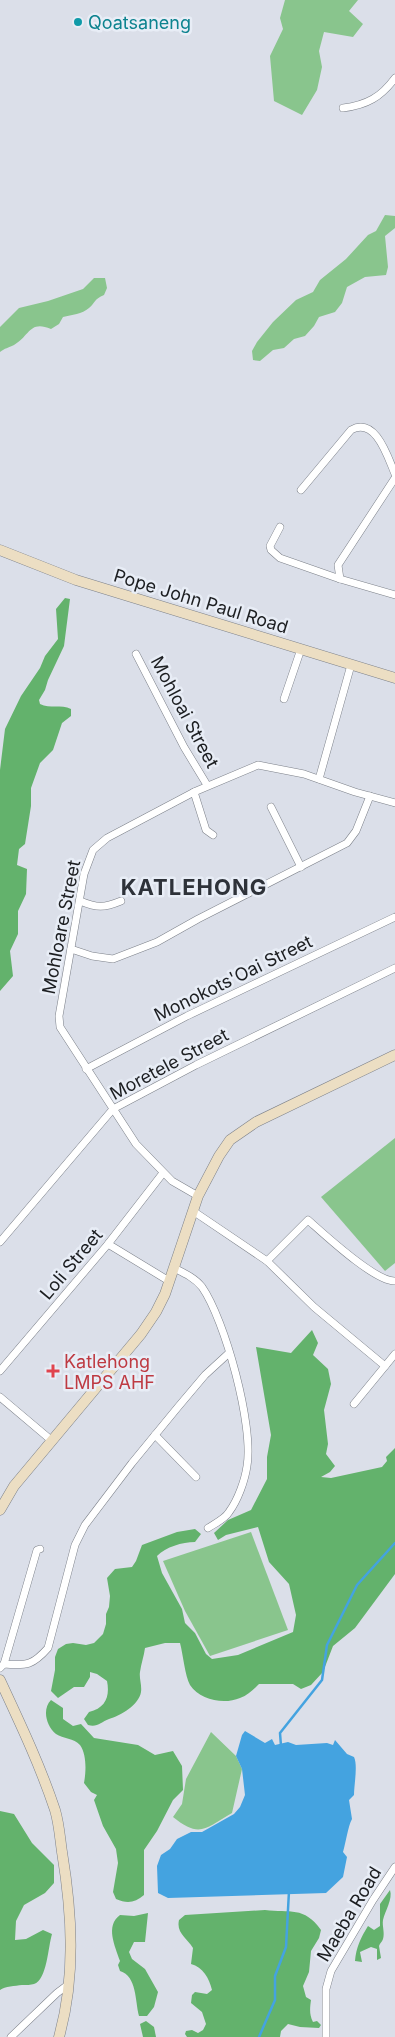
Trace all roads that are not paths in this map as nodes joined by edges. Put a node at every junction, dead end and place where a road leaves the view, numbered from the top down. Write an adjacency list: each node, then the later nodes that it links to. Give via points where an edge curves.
1 (395, 78): 2 (street, via 374,100)
2 (343, 108)
3 (395, 476): 4 (street, via 381,441 374,433 357,427); 7 (street, via 338,565)
4 (301, 490)
5 (280, 528): 7 (street, via 270,546 275,554)
6 (0, 550): 9 (main road, Pope John Paul Road, via 76,580)
7 (340, 580): 8 (street)
8 (395, 596)
9 (301, 649): 11 (main road, Pope John Paul Road); 13 (street)
10 (136, 654): 15 (street, Mohloai Street)
11 (351, 665): 12 (main road, Pope John Paul Road); 14 (street)
12 (395, 678)
13 (284, 699)
14 (319, 779): 15 (street, Mohloare Street, via 258,765); 17 (street, Mohloare Street)
15 (207, 785): 16 (street, Mohloare Street)
16 (194, 792): 20 (street, via 206,830); 22 (street, Mohloare Street, via 121,830 93,850 84,874)
17 (370, 796): 18 (street, Mohloare Street); 21 (street, via 356,831 347,843)
18 (395, 803)
19 (271, 807): 21 (street)
20 (213, 835)
21 (302, 866): 25 (street, via 157,942 113,959)
22 (80, 901): 23 (street, via 105,907); 25 (street, Mohloare Street)
23 (121, 901)
24 (395, 917): 28 (street, Monokots'Oai Street, via 187,1016)
25 (72, 949): 28 (street, Mohloare Street, via 59,1016 60,1028)
26 (395, 968): 29 (street, Moretele Street)
27 (395, 1056): 31 (main road, via 240,1132 224,1147)
28 (86, 1069): 29 (street, Mohloare Street)
29 (113, 1109): 30 (street, Mohloare Street, via 136,1144); 33 (street, Moretele Street)
30 (163, 1173): 31 (street, Mohloare Street); 34 (street, Loli Street)
31 (198, 1196): 32 (main road)
32 (193, 1211): 35 (street); 36 (main road)
33 (0, 1242)
34 (108, 1244): 38 (street); 42 (street, Loli Street)
35 (267, 1261): 37 (street, via 308,1220 376,1275); 41 (street, via 314,1308)
36 (174, 1268): 38 (main road); 39 (street, via 201,1287 213,1308)
37 (395, 1281)
38 (169, 1282): 46 (main road, via 156,1312 141,1334)
39 (230, 1353): 45 (street, via 205,1375); 49 (street, via 240,1389 247,1466 229,1514)
40 (395, 1354): 41 (street)
41 (385, 1366): 44 (street)
42 (0, 1371)
43 (0, 1396): 46 (street)
44 (354, 1404)
45 (155, 1435): 47 (street); 51 (street, via 85,1525 76,1545 48,1648 29,1664)
46 (51, 1440): 48 (main road, via 14,1486)
47 (196, 1477)
48 (0, 1510)
49 (208, 1528)
50 (40, 1549): 51 (street, via 36,1550)
51 (2, 1666)
52 (0, 1680): 54 (main road, via 56,1812 70,1899)
53 (395, 1868): 57 (street, Maeba Road, via 331,1970 326,1989)
54 (69, 1984): 55 (street); 56 (main road)
55 (11, 2037)
56 (59, 2037)
57 (326, 2037)

